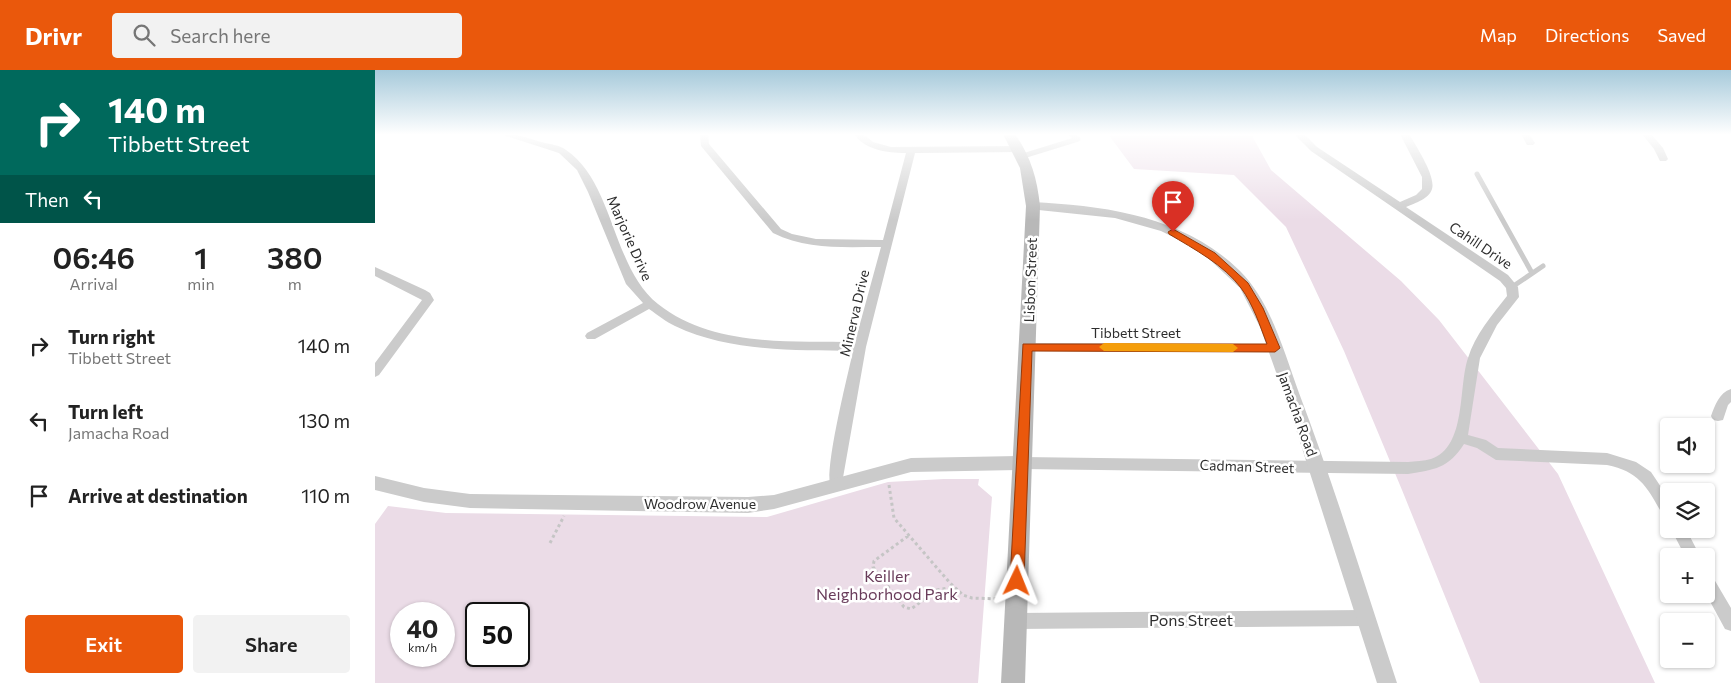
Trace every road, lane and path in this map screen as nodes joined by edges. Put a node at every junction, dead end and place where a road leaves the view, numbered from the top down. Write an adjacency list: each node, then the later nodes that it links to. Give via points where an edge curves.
1 (574, 163): 15 (street, Marjorie Drive, via 593,192 632,284)
2 (720, 163): 10 (street, via 782,234 815,242)
3 (908, 163): 10 (street, Minerva Drive)
4 (1026, 163): 8 (main road, Lisbon Street, via 1031,175)
5 (1333, 163): 9 (street, Cahill Drive)
6 (1420, 163): 9 (street, via 1427,177 1427,189)
7 (1477, 174): 13 (lane)
8 (1033, 206): 18 (main road, Lisbon Street); 19 (street, Jamacha Road, via 1084,208 1122,214 1158,226 1199,246 1245,285)
9 (1398, 207): 14 (street, Cahill Drive, via 1504,278)
10 (886, 243): 17 (street, Minerva Drive)
11 (1543, 266): 13 (lane)
12 (375, 271): 20 (street, via 421,293 428,300)
13 (1532, 273): 14 (lane)
14 (1512, 287): 23 (street, Cahill Drive, via 1513,297 1492,323 1474,358)
15 (650, 304): 16 (street); 17 (street, Marjorie Drive, via 682,325 743,343)
16 (591, 336)
17 (860, 347): 28 (street, Minerva Drive)
18 (1027, 347): 19 (street, Tibbett Street); 24 (main road, Lisbon Street)
19 (1275, 348): 25 (street, Jamacha Road)
20 (375, 372)
21 (1731, 394): 22 (street, via 1722,403)
22 (1718, 416)
23 (1461, 438): 25 (street, Cadman Street, via 1443,459 1421,467); 29 (street, via 1481,444 1496,454 1623,462 1637,467 1647,476)
24 (1022, 463): 25 (street, Cadman Street); 28 (street, Woodrow Avenue, via 911,465); 35 (main road, Lisbon Street)
25 (1317, 468): 36 (street, Jamacha Road)
26 (375, 483): 28 (street, Woodrow Avenue, via 424,496 469,501 748,505 774,502)
27 (888, 483): 31 (path, via 894,518)
28 (836, 485)
29 (1660, 498)
30 (565, 514): 32 (path)
31 (908, 536): 33 (path); 33 (path, via 874,561 873,567 904,607 911,609 937,590)
32 (550, 544)
33 (954, 587): 35 (path, via 972,598)
34 (1715, 595): 38 (street)
35 (1016, 599): 37 (main road, Lisbon Street)
36 (1366, 618): 37 (street, Pons Street); 40 (street, Jamacha Road)
37 (1015, 620): 39 (main road, Lisbon Street)
38 (1731, 623)
39 (1013, 683)
40 (1387, 683)

